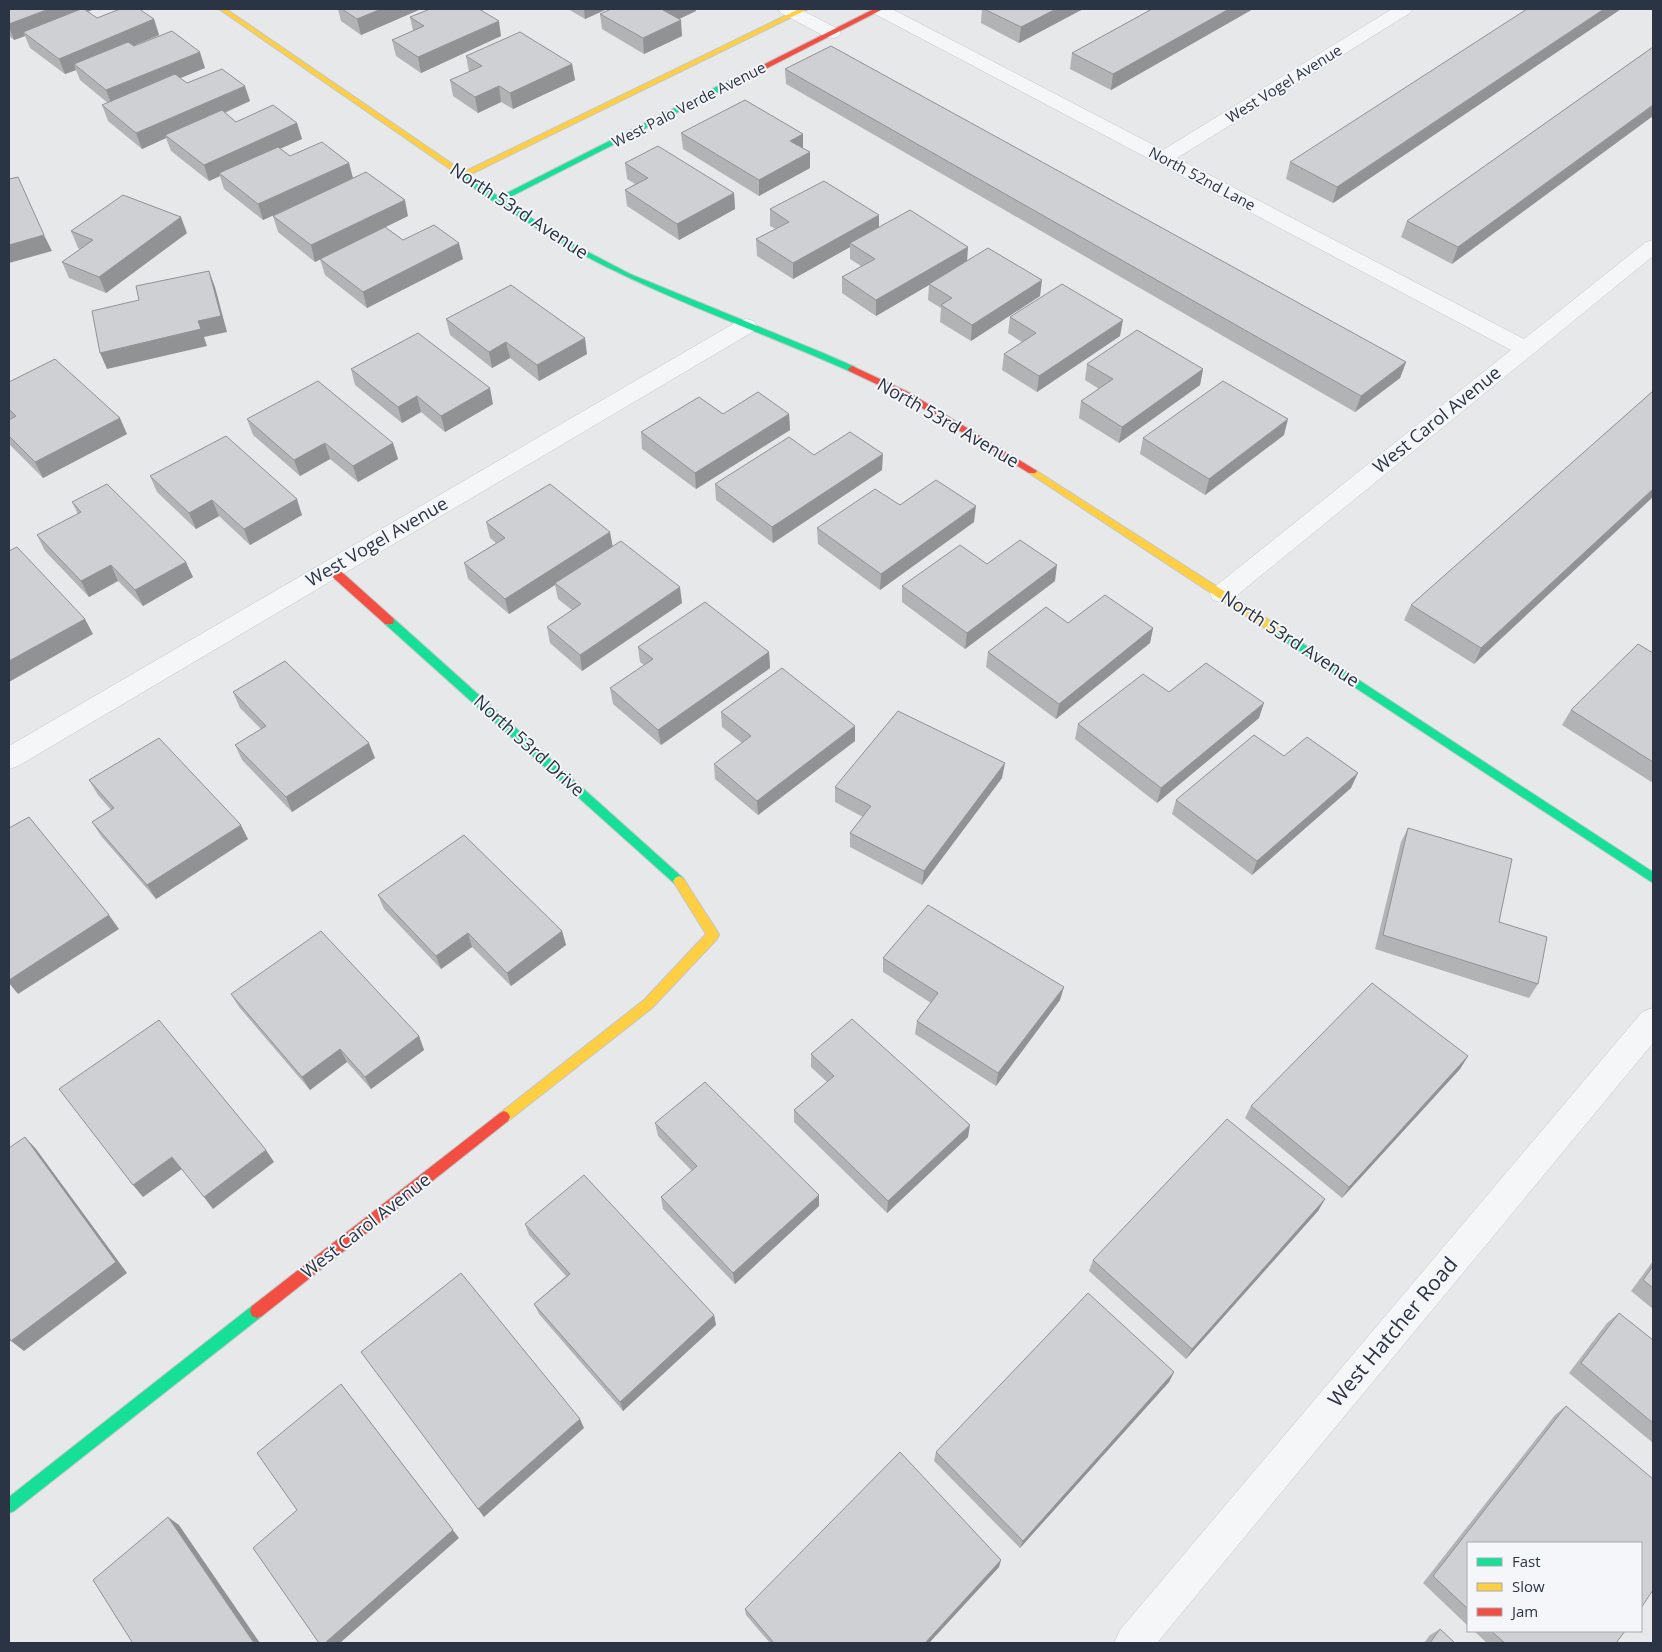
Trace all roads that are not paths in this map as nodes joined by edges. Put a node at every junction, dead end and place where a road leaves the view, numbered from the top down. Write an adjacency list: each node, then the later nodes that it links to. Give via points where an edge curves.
1 (222, 9): 7 (street, North 53rd Avenue)
2 (879, 9): 5 (street, West Palo Verde Avenue); 6 (street, North 52nd Lane)
3 (1404, 9): 6 (street, West Vogel Avenue)
4 (795, 10): 5 (street); 7 (street, West Palo Verde Avenue)
5 (832, 33): 8 (street, West Palo Verde Avenue)
6 (1164, 158): 11 (street, North 52nd Lane)
7 (463, 176): 8 (street, North 53rd Avenue)
8 (499, 200): 10 (street, North 53rd Avenue, via 595,260)
9 (1653, 246): 11 (street, West Carol Avenue)
10 (746, 326): 12 (street, West Vogel Avenue); 13 (street, North 53rd Avenue, via 806,348 907,395 1000,450)
11 (1526, 349): 13 (street, West Carol Avenue)
12 (331, 569): 14 (street, West Vogel Avenue); 16 (street, North 53rd Drive, via 681,883)
13 (1222, 594): 15 (street, North 53rd Avenue)
14 (9, 759)
15 (1653, 878)
16 (713, 935): 18 (street, West Carol Avenue, via 648,1004)
17 (1653, 1021): 19 (street, West Hatcher Road)
18 (9, 1506)
19 (1133, 1643)

